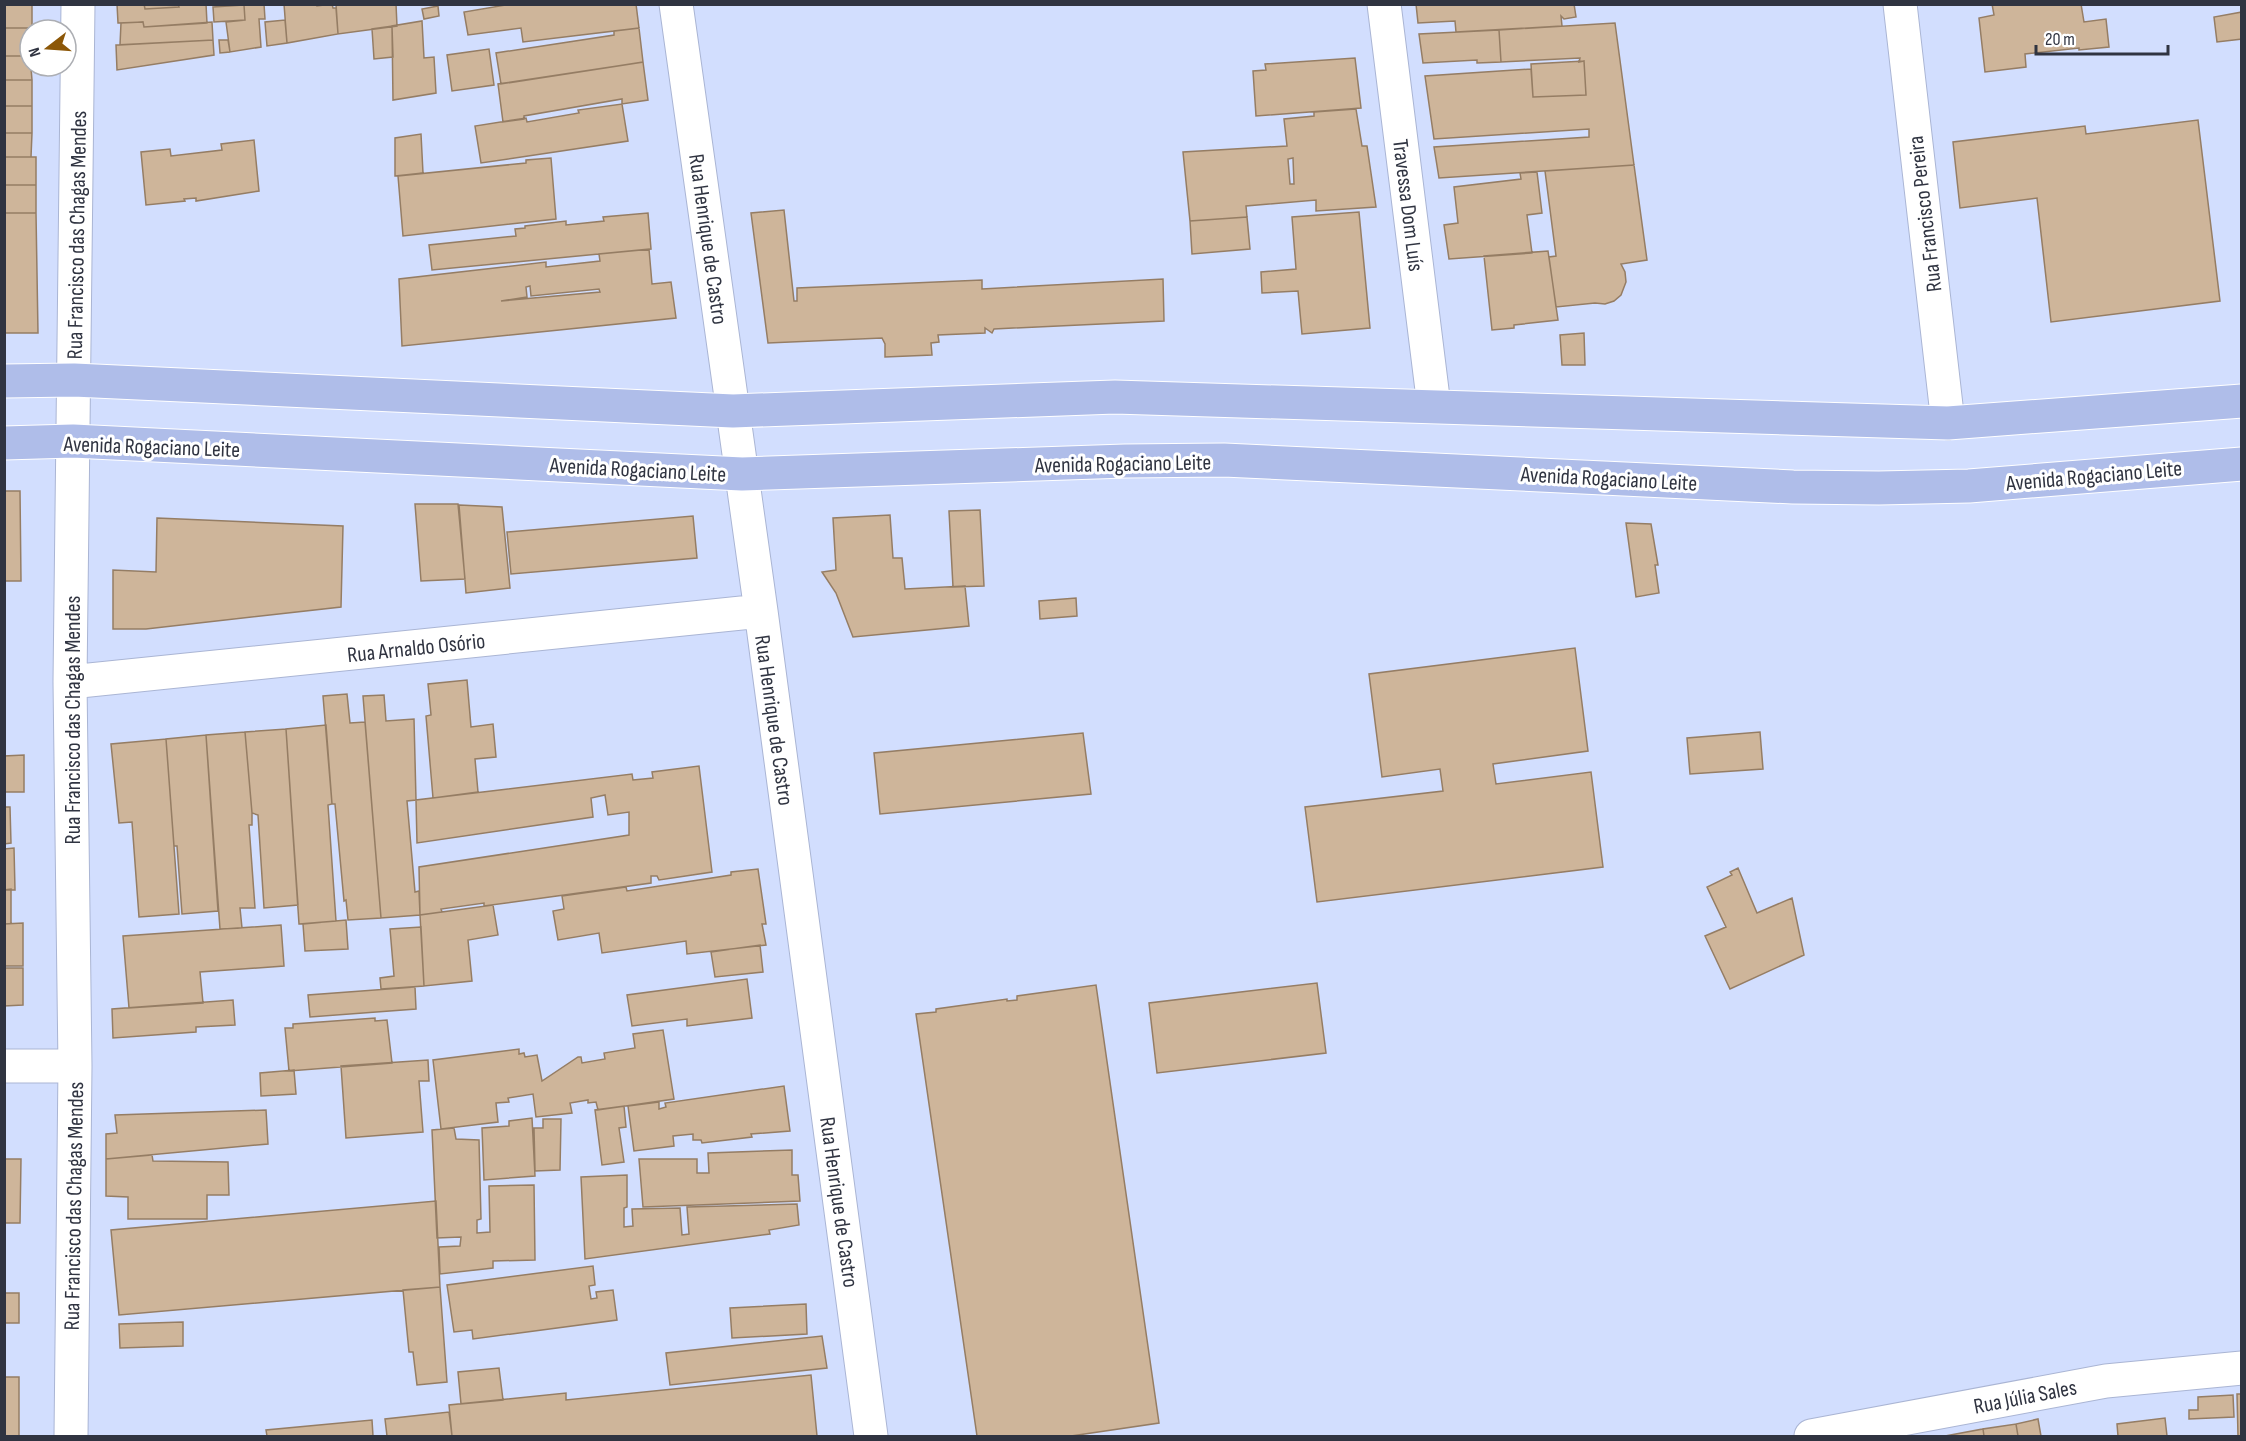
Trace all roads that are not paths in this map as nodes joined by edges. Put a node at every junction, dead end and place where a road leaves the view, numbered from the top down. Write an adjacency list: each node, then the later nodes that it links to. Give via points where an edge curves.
1 (78, 4): 5 (street, Rua Francisco das Chagas Mendes)
2 (676, 4): 9 (street, Rua Henrique de Castro)
3 (1384, 4): 8 (street, Travessa Dom Luís)
4 (1900, 4): 10 (street, Rua Francisco Pereira)
5 (74, 380): 6 (main road); 9 (main road); 11 (street, Rua Francisco das Chagas Mendes)
6 (4, 381)
7 (2241, 401): 10 (main road)
8 (1434, 406): 9 (main road, via 1115,397); 10 (main road)
9 (733, 411): 14 (street, Rua Henrique de Castro)
10 (1948, 423)
11 (73, 441): 12 (main road, Avenida Rogaciano Leite); 14 (main road, Avenida Rogaciano Leite); 16 (street, Rua Francisco das Chagas Mendes)
12 (4, 443)
13 (2241, 464): 14 (main road, Avenida Rogaciano Leite, via 1969,486 1878,488 1224,460)
14 (742, 474): 15 (street, Rua Henrique de Castro)
15 (760, 611): 16 (street, Rua Arnaldo Osório); 21 (street, Rua Henrique de Castro)
16 (70, 682): 18 (street, Rua Francisco das Chagas Mendes)
17 (4, 1066): 18 (street)
18 (75, 1066): 20 (street, Rua Francisco das Chagas Mendes)
19 (2241, 1368): 22 (street, Rua Júlia Sales, via 2106,1381)
20 (71, 1437)
21 (871, 1437)
22 (1811, 1437)

